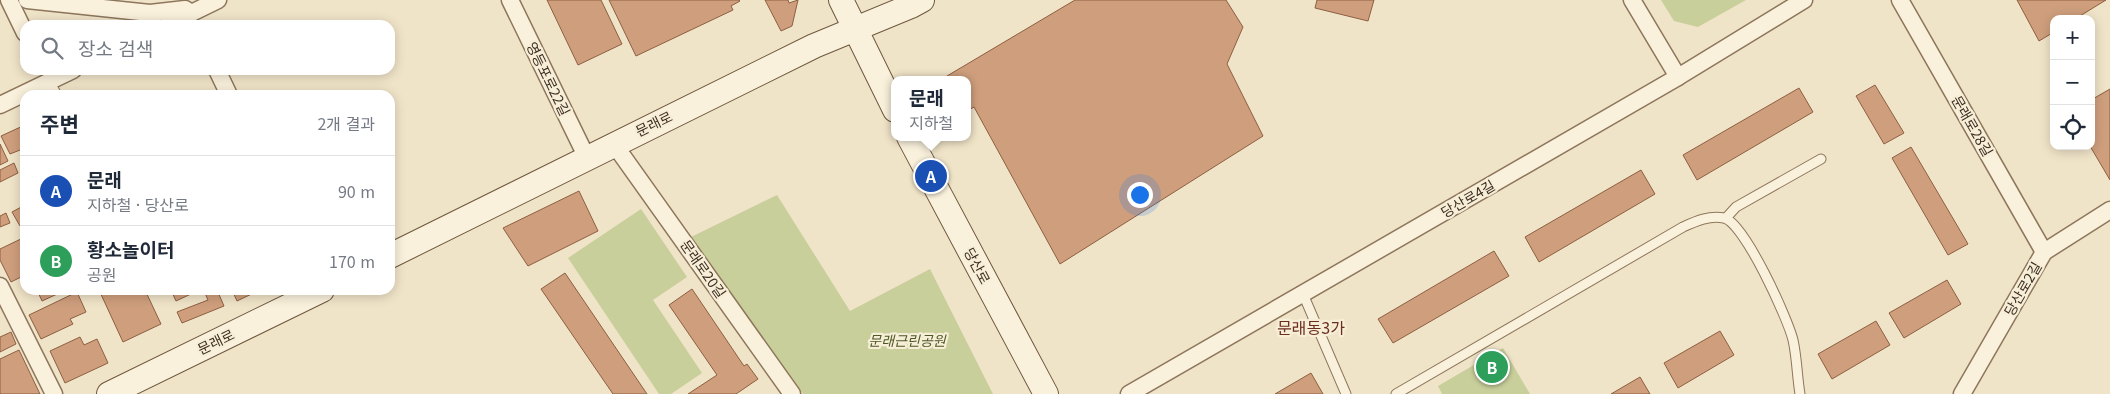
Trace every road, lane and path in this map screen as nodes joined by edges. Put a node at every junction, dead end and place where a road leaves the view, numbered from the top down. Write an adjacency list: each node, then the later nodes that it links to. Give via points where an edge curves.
1 (9, 0): 12 (street)
2 (27, 0): 10 (street, via 150,14 185,9)
3 (218, 0): 10 (street)
4 (510, 0): 25 (street, 영등포로22길)
5 (842, 0): 13 (street)
6 (922, 0): 13 (street, 문래로)
7 (1632, 0): 16 (street)
8 (1804, 0): 16 (street, 당산로4길)
9 (1900, 0): 29 (street, 문래로28길)
10 (191, 13): 11 (street)
11 (176, 20)
12 (20, 23)
13 (855, 29): 21 (street); 24 (street, 문래로)
14 (63, 75): 17 (street)
15 (219, 75): 19 (street)
16 (1678, 77): 32 (street, 당산로4길)
17 (50, 82): 18 (street)
18 (33, 90)
19 (227, 90)
20 (20, 96): 22 (street)
21 (891, 102)
22 (0, 105)
23 (911, 141): 37 (street, 당산로)
24 (614, 144): 25 (street, 문래로); 36 (street, 문래로20길)
25 (587, 158): 30 (street, 문래로)
26 (1821, 159): 28 (lane, via 1736,206)
27 (2110, 210): 29 (street, 당산로2길)
28 (1726, 218): 40 (lane, via 1711,217 1683,227); 41 (lane, via 1756,257 1780,308 1793,340)
29 (2044, 252): 42 (street, 당산로2길)
30 (395, 254)
31 (0, 286): 34 (street)
32 (1303, 294): 38 (street, 당산로4길); 39 (lane)
33 (312, 295): 35 (street, 문래로)
34 (54, 394)
35 (109, 394)
36 (792, 394)
37 (1046, 394)
38 (1130, 394)
39 (1346, 394)
40 (1396, 394)
41 (1800, 394)
42 (1962, 394)

